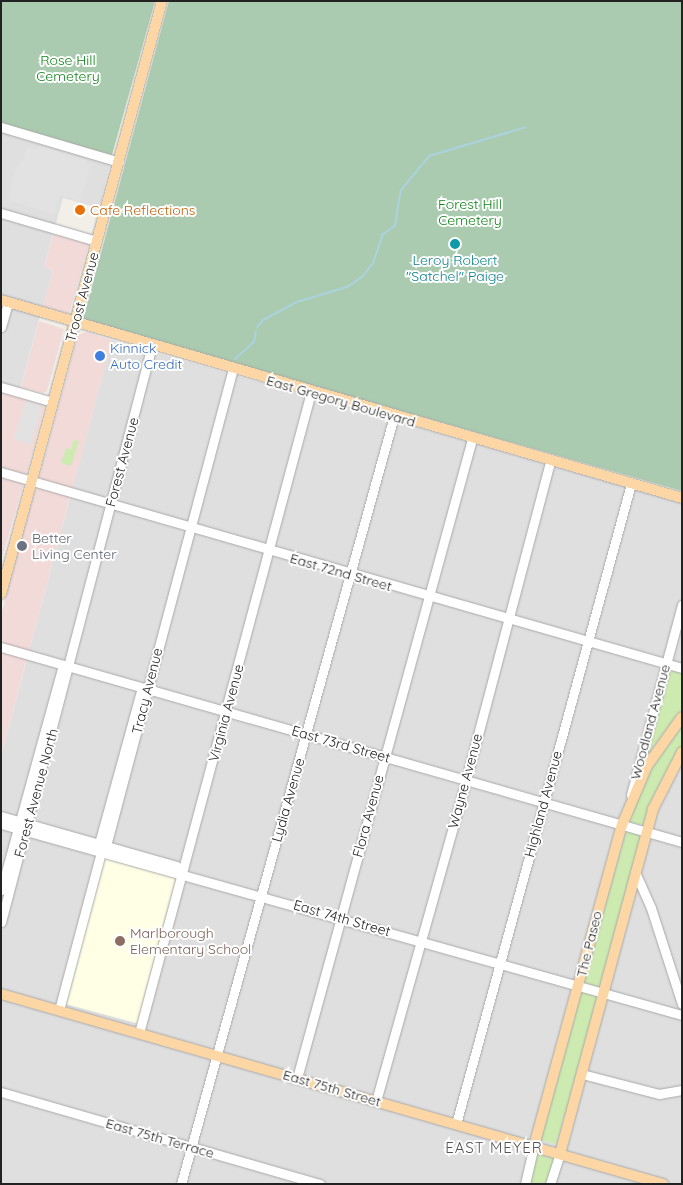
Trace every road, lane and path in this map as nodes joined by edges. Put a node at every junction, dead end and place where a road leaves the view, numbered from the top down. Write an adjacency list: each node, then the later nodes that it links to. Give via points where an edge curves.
1 (162, 1): 3 (main road, Troost Avenue)
2 (1, 128): 3 (street)
3 (119, 162): 5 (main road, Troost Avenue)
4 (1, 213): 5 (street)
5 (97, 241): 7 (main road, Troost Avenue)
6 (5, 302): 7 (main road, East Gregory Boulevard); 8 (street)
7 (75, 322): 9 (main road, East Gregory Boulevard); 13 (main road, Troost Avenue)
8 (1, 327)
9 (152, 345): 10 (main road, East Gregory Boulevard); 21 (street, Forest Avenue)
10 (234, 369): 12 (main road, East Gregory Boulevard); 22 (street, Tracy Avenue)
11 (1, 387): 13 (street)
12 (311, 392): 14 (main road, East Gregory Boulevard); 23 (street, Virginia Avenue)
13 (54, 402): 18 (main road, Troost Avenue)
14 (394, 416): 15 (main road, East Gregory Boulevard); 25 (street, Lydia Avenue)
15 (472, 439): 16 (main road, East Gregory Boulevard); 27 (street, Flora Avenue)
16 (550, 461): 19 (main road, East Gregory Boulevard); 29 (street, Wayne Avenue)
17 (1, 472): 18 (street, East 72nd Street)
18 (32, 481): 21 (street, East 72nd Street); 24 (main road, Troost Avenue)
19 (631, 484): 20 (main road, East Gregory Boulevard); 30 (street, Highland Avenue)
20 (682, 498)
21 (111, 504): 22 (street, East 72nd Street); 33 (street, Forest Avenue)
22 (190, 528): 23 (street, East 72nd Street); 35 (street, Tracy Avenue)
23 (269, 551): 25 (street, East 72nd Street); 36 (street, Virginia Avenue)
24 (5, 567): 26 (main road, Troost Avenue)
25 (351, 574): 27 (street, East 72nd Street); 38 (street, Lydia Avenue)
26 (1, 594)
27 (429, 596): 29 (street, East 72nd Street); 40 (street, Flora Avenue)
28 (682, 605): 32 (street, Woodland Avenue)
29 (508, 619): 30 (street, East 72nd Street); 41 (street, Wayne Avenue)
30 (588, 641): 32 (street, East 72nd Street); 42 (street, Highland Avenue)
31 (1, 647): 33 (street, East 73rd Street)
32 (666, 664): 34 (street, East 72nd Street); 43 (street, Woodland Avenue)
33 (67, 665): 35 (street, East 73rd Street); 47 (street, Forest Avenue, via 62,669)
34 (682, 668)
35 (146, 688): 36 (street, East 73rd Street); 50 (street, Tracy Avenue, via 107,842)
36 (226, 711): 38 (street, East 73rd Street); 51 (street, Virginia Avenue)
37 (682, 717): 43 (main road, The Paseo, via 647,766)
38 (307, 734): 40 (street, East 73rd Street); 54 (street, Lydia Avenue)
39 (682, 752): 48 (main road, The Paseo, via 661,789)
40 (385, 757): 41 (street, East 73rd Street); 55 (street, Flora Avenue)
41 (466, 780): 42 (street, East 73rd Street); 57 (street, Wayne Avenue)
42 (544, 802): 46 (street, East 73rd Street); 58 (street, Highland Avenue)
43 (627, 810): 46 (main road, The Paseo)
44 (1, 816): 47 (street)
45 (1, 824): 47 (street)
46 (622, 825): 48 (street, East 73rd Street); 59 (main road, The Paseo)
47 (23, 826): 50 (street, East 74th Street); 53 (street); 56 (street, Forest Avenue North)
48 (647, 832): 49 (street, East 73rd Street); 52 (main road, The Paseo)
49 (682, 842)
50 (102, 848): 51 (street, East 74th Street, via 176,866); 63 (street, Tracy Avenue)
51 (183, 872): 54 (street, East 74th Street); 65 (street, Virginia Avenue)
52 (635, 872): 60 (main road, The Paseo); 62 (street, via 651,908)
53 (1, 890)
54 (262, 894): 55 (street, East 74th Street); 66 (street, Lydia Avenue)
55 (341, 917): 57 (street, East 74th Street); 68 (street, Flora Avenue)
56 (1, 922)
57 (421, 940): 58 (street, East 74th Street); 71 (street, Wayne Avenue)
58 (499, 963): 59 (street, East 74th Street); 72 (street, Highland Avenue)
59 (579, 986): 60 (street, East 74th Street); 73 (main road, The Paseo)
60 (603, 992): 64 (street, East 74th Street); 67 (main road, The Paseo)
61 (1, 994): 63 (main road, East 75th Street)
62 (682, 1004)
63 (59, 1010): 65 (main road, East 75th Street)
64 (682, 1015)
65 (139, 1033): 66 (main road, East 75th Street)
66 (216, 1055): 68 (main road, East 75th Street); 74 (street, Lydia Avenue)
67 (582, 1074): 69 (street, via 659,1094); 75 (main road, The Paseo)
68 (297, 1078): 71 (main road, East 75th Street)
69 (682, 1090)
70 (1, 1092): 74 (street, East 75th Terrace)
71 (376, 1101): 72 (main road, East 75th Street)
72 (456, 1124): 73 (main road, East 75th Street)
73 (534, 1146): 75 (main road, East 75th Street); 78 (street, The Paseo)
74 (191, 1147): 76 (street, Lydia Avenue); 77 (street, East 75th Terrace)
75 (560, 1154): 79 (street, The Paseo); 80 (main road, East 75th Street)
76 (181, 1184)
77 (320, 1184)
78 (525, 1184)
79 (550, 1184)
80 (663, 1184)

